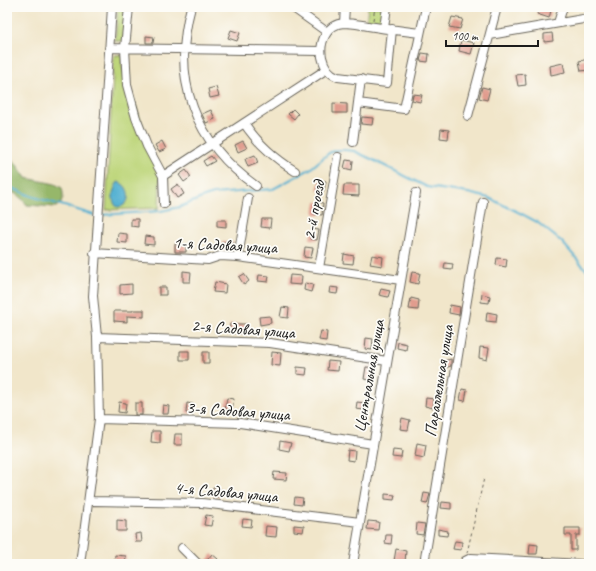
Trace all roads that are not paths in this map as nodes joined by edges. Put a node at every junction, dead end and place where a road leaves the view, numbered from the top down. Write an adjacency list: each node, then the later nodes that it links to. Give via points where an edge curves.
1 (112, 7): 17 (street)
2 (129, 7): 18 (street)
3 (191, 7): 19 (street, via 186,22)
4 (292, 7): 14 (street)
5 (345, 7): 11 (street)
6 (387, 7): 13 (street)
7 (426, 7): 15 (street)
8 (497, 7): 16 (street)
9 (563, 7): 12 (street)
10 (589, 18): 12 (street)
11 (344, 23): 13 (street); 14 (street)
12 (558, 23): 16 (street)
13 (388, 29): 15 (street); 22 (street, via 387,83)
14 (327, 32): 20 (street, via 322,41)
15 (420, 33): 23 (street, via 404,109)
16 (490, 35): 24 (street)
17 (109, 48): 18 (street); 36 (street)
18 (125, 48): 19 (street); 30 (street, via 127,85 136,118)
19 (184, 49): 20 (street); 27 (street, via 190,100 199,123)
20 (321, 51): 21 (street)
21 (327, 69): 22 (street, via 333,75); 25 (street)
22 (360, 79): 23 (street)
23 (358, 103): 26 (street)
24 (468, 116)
25 (244, 123): 27 (street); 29 (street, via 260,144 276,159)
26 (353, 142)
27 (212, 144): 30 (street); 31 (street, via 238,173)
28 (338, 156): 38 (street, 2-й проезд)
29 (295, 171)
30 (163, 176): 35 (street)
31 (256, 186)
32 (416, 193): 39 (street, Центральная улица)
33 (248, 198): 37 (street)
34 (483, 202): 51 (street, Параллельная улица)
35 (164, 204)
36 (94, 253): 37 (street, 1-я Садовая улица, via 208,260 220,256); 40 (street, via 93,296)
37 (238, 257): 38 (street, 1-я Садовая улица)
38 (319, 268): 39 (street, 1-я Садовая улица)
39 (401, 280): 41 (street, Центральная улица)
40 (97, 338): 41 (street, 2-я Садовая улица, via 270,343); 42 (street)
41 (387, 361): 43 (street, Центральная улица)
42 (99, 419): 43 (street, 3-я Садовая улица, via 240,424); 44 (street)
43 (373, 444): 45 (street, Центральная улица)
44 (89, 499): 45 (street, 4-я Садовая улица, via 202,502); 48 (street)
45 (360, 522): 50 (street, Центральная улица)
46 (182, 548): 49 (street)
47 (465, 563): 52 (street, via 471,558)
48 (80, 564)
49 (198, 564)
50 (352, 564)
51 (424, 564)
52 (582, 564)

